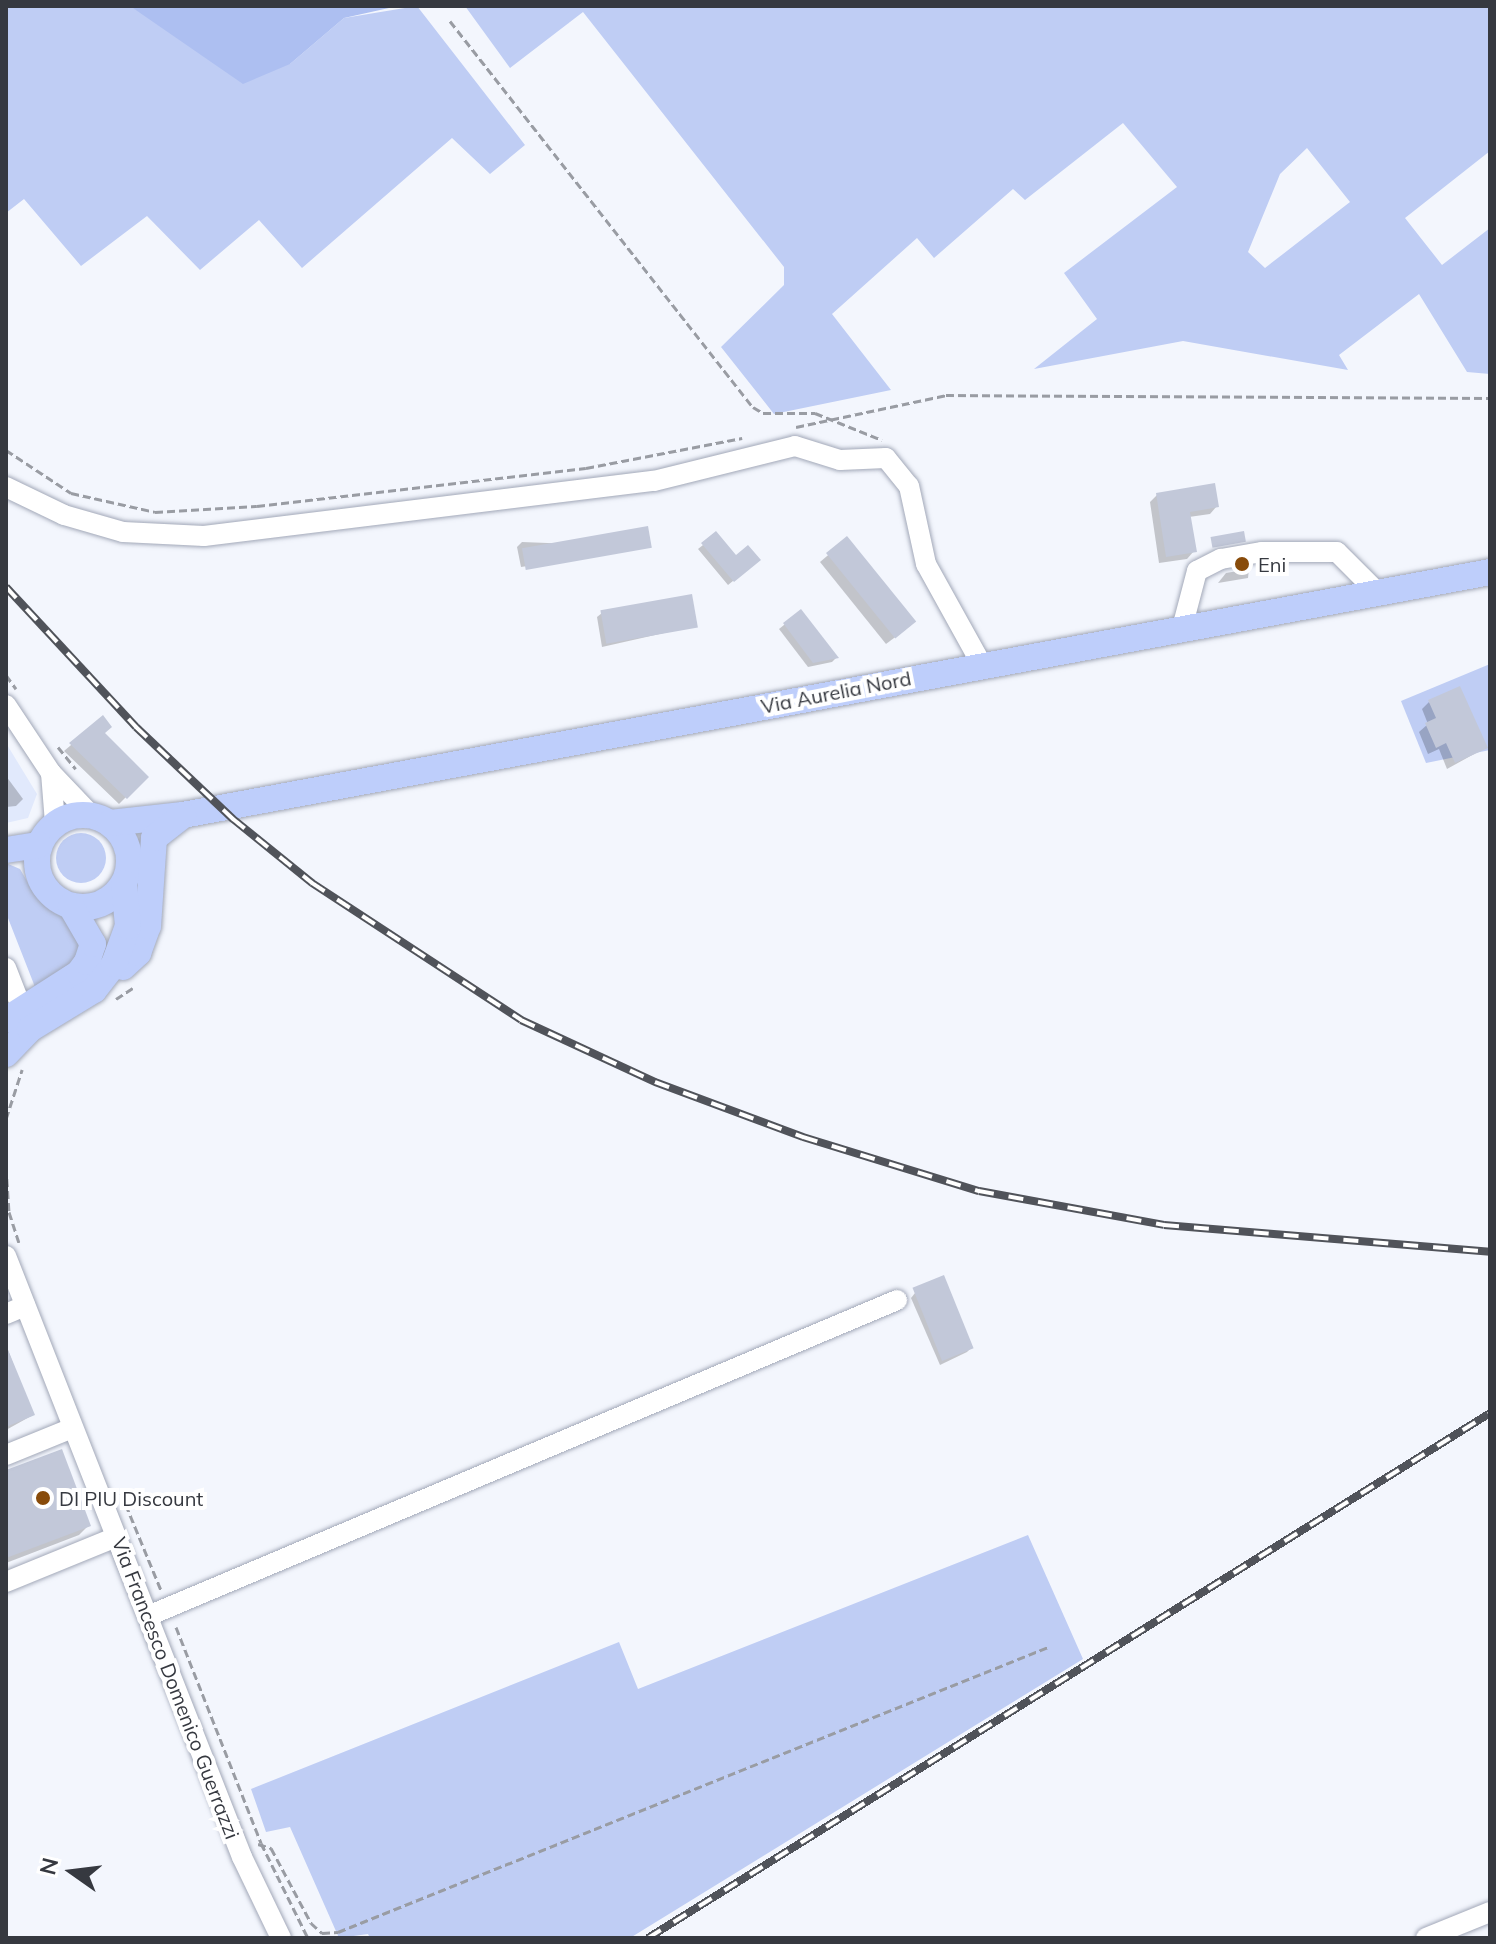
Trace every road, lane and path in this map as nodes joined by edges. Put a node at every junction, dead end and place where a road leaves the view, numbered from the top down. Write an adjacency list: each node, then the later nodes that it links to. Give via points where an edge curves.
1 (450, 21): 2 (path, via 753,407 763,413 815,413 877,434 889,446)
2 (886, 458): 3 (street, via 840,460 795,446 654,481 204,536 123,532 64,515); 7 (street, via 909,486 926,564)
3 (6, 487)
4 (1490, 572): 5 (main road, Via Aurelia Nord)
5 (1376, 591): 6 (main road, Via Aurelia Nord); 6 (street, via 1337,552 1262,552 1221,559 1197,571)
6 (1182, 628): 7 (main road, Via Aurelia Nord)
7 (982, 665): 13 (main road, Via Aurelia Nord)
8 (6, 675): 9 (path)
9 (14, 702): 11 (street)
10 (56, 743): 12 (path)
11 (51, 773): 14 (street); 15 (street)
12 (84, 779)
13 (183, 815): 14 (main road, Via Aurelia Nord); 22 (main road, via 154,838 144,939)
14 (101, 819): 15 (main road); 18 (main road, via 129,857)
15 (55, 823): 16 (main road)
16 (39, 845): 17 (main road); 19 (main road, via 38,876 45,889)
17 (6, 850)
18 (124, 883): 19 (main road, via 101,904); 22 (main road, via 130,911 124,944)
19 (71, 906): 23 (main road, via 93,944 87,962 79,973)
20 (6, 968): 23 (street)
21 (138, 983): 22 (path)
22 (101, 997): 24 (main road, via 30,1029)
23 (10, 1016)
24 (17, 1057): 25 (path)
25 (6, 1119)
26 (6, 1167): 27 (path)
27 (14, 1254): 29 (street, Via Francesco Domenico Guerrazzi)
28 (897, 1300): 35 (street)
29 (15, 1310): 30 (street, Via Francesco Domenico Guerrazzi)
30 (72, 1428): 31 (street); 33 (street, Via Francesco Domenico Guerrazzi)
31 (6, 1455)
32 (120, 1490): 35 (path)
33 (116, 1537): 34 (street); 36 (street, Via Francesco Domenico Guerrazzi)
34 (6, 1582)
35 (168, 1607): 36 (street); 38 (path)
36 (148, 1616): 39 (street, Via Francesco Domenico Guerrazzi)
37 (1048, 1647): 38 (path, via 338,1932 322,1933 311,1923 271,1848)
38 (261, 1843): 39 (path); 42 (path)
39 (240, 1852): 41 (street, Via Francesco Domenico Guerrazzi)
40 (1490, 1912): 43 (street)
41 (281, 1938)
42 (308, 1938)
43 (1426, 1938)

